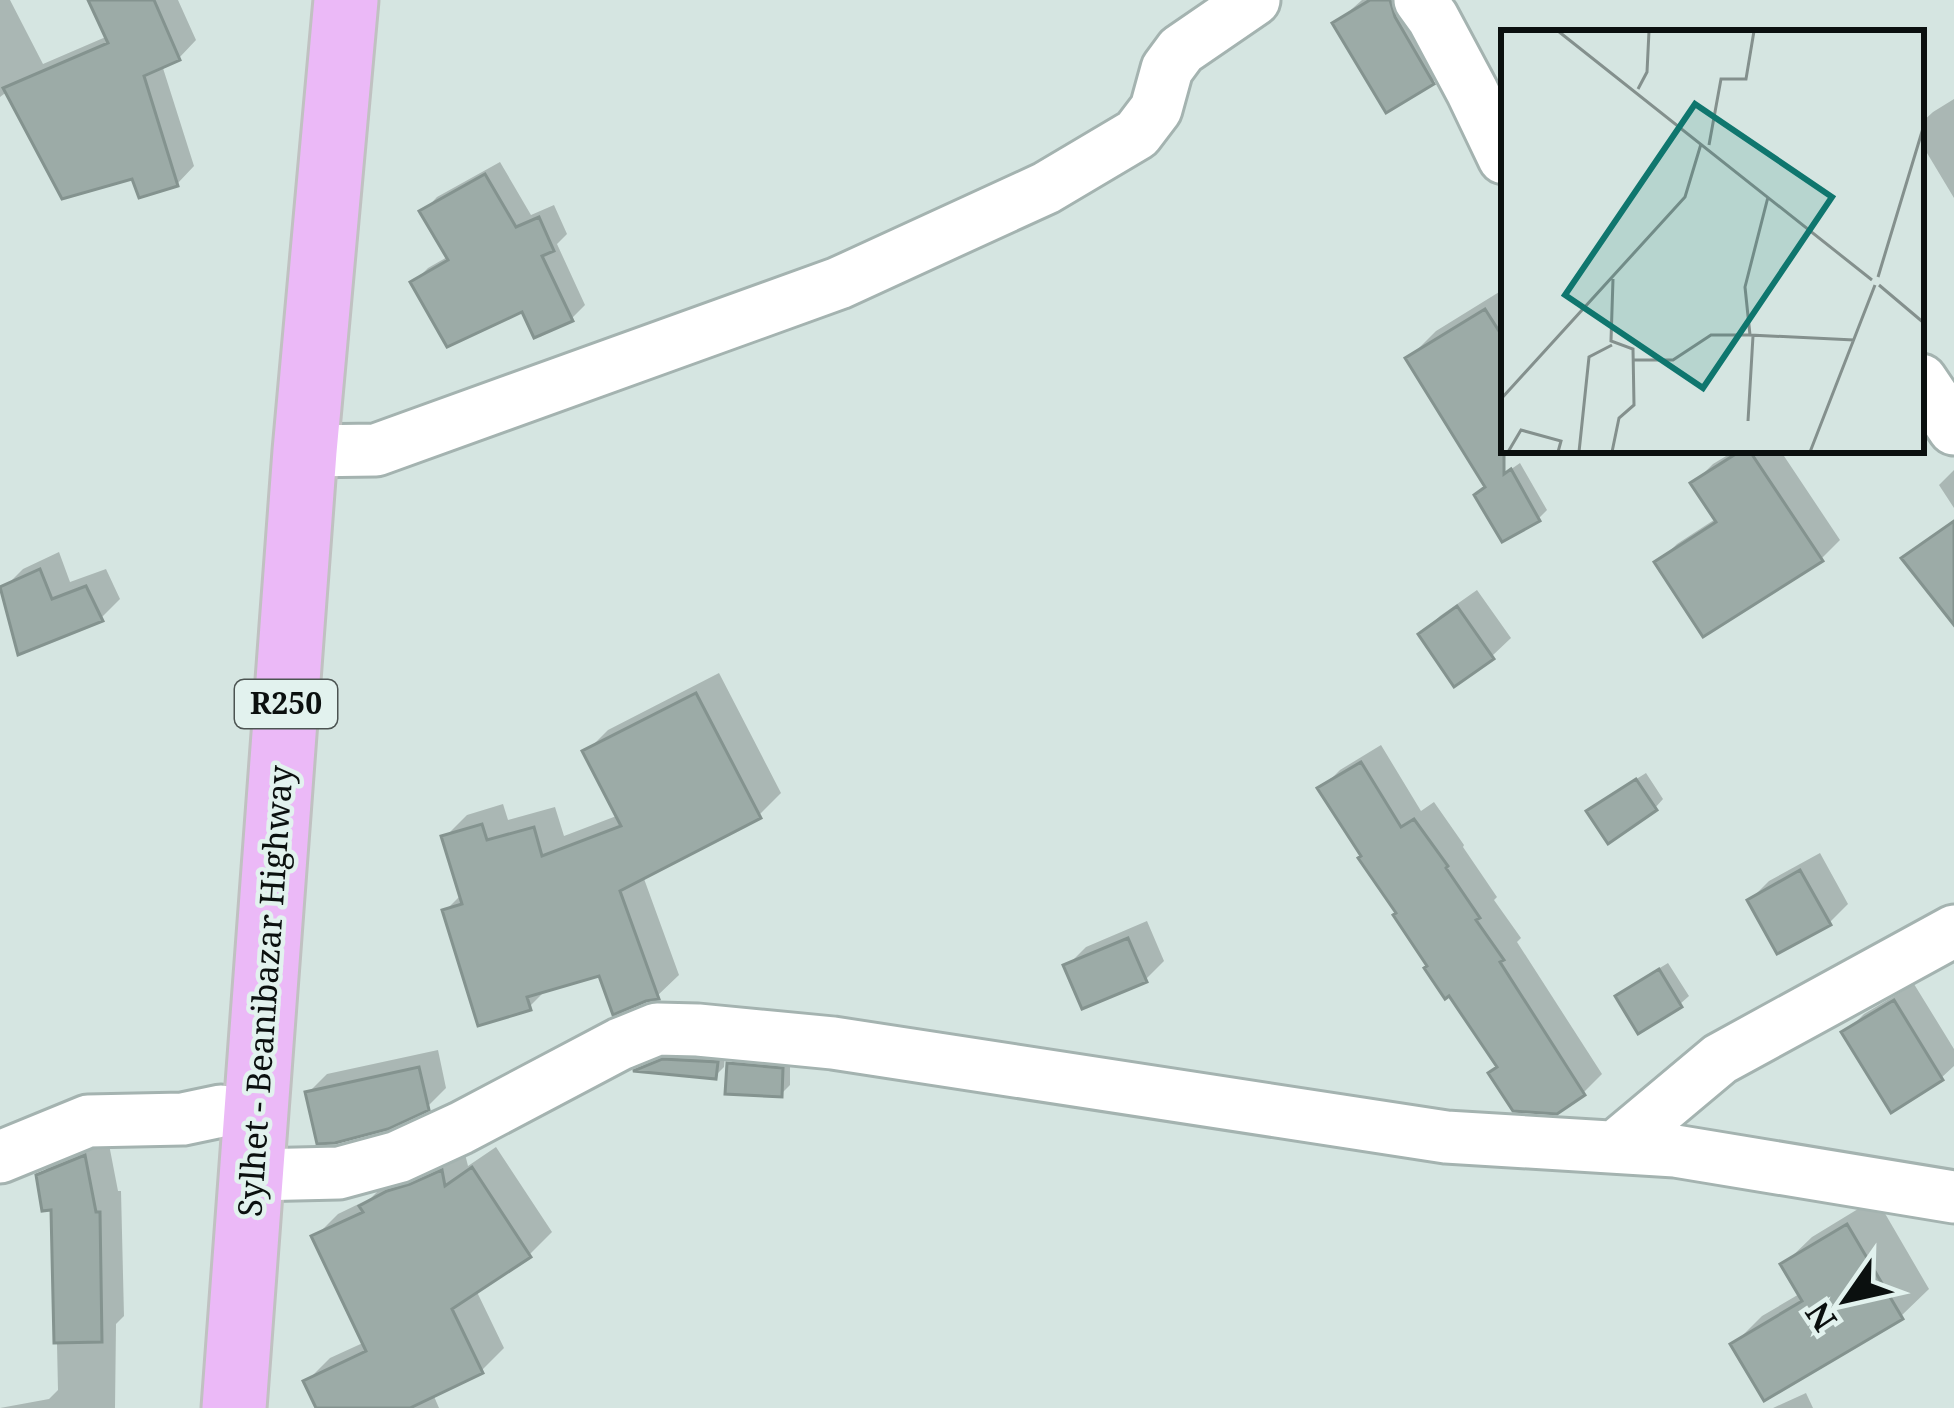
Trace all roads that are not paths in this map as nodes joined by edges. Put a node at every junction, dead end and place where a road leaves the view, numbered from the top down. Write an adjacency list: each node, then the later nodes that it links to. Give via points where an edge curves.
1 (311, 0): 10 (main road, Sylhet - Beanibazar Highway / R250)
2 (346, 0): 8 (main road, Sylhet - Beanibazar Highway / R250)
3 (1254, 0): 8 (street, via 1181,50 1137,134 1046,188 839,283 376,450)
4 (1420, 0): 5 (street)
5 (1501, 152)
6 (1924, 384): 7 (street)
7 (1954, 429)
8 (305, 451): 13 (main road, Sylhet - Beanibazar Highway / R250)
9 (1954, 931): 11 (street, via 1720,1059)
10 (221, 1111): 12 (street, via 88,1121); 15 (main road, Sylhet - Beanibazar Highway / R250)
11 (1615, 1147): 13 (street, via 1447,1137 833,1043 657,1029 398,1157 339,1173); 14 (street)
12 (0, 1157)
13 (251, 1174): 16 (main road, Sylhet - Beanibazar Highway / R250)
14 (1954, 1197)
15 (200, 1408)
16 (234, 1408)

